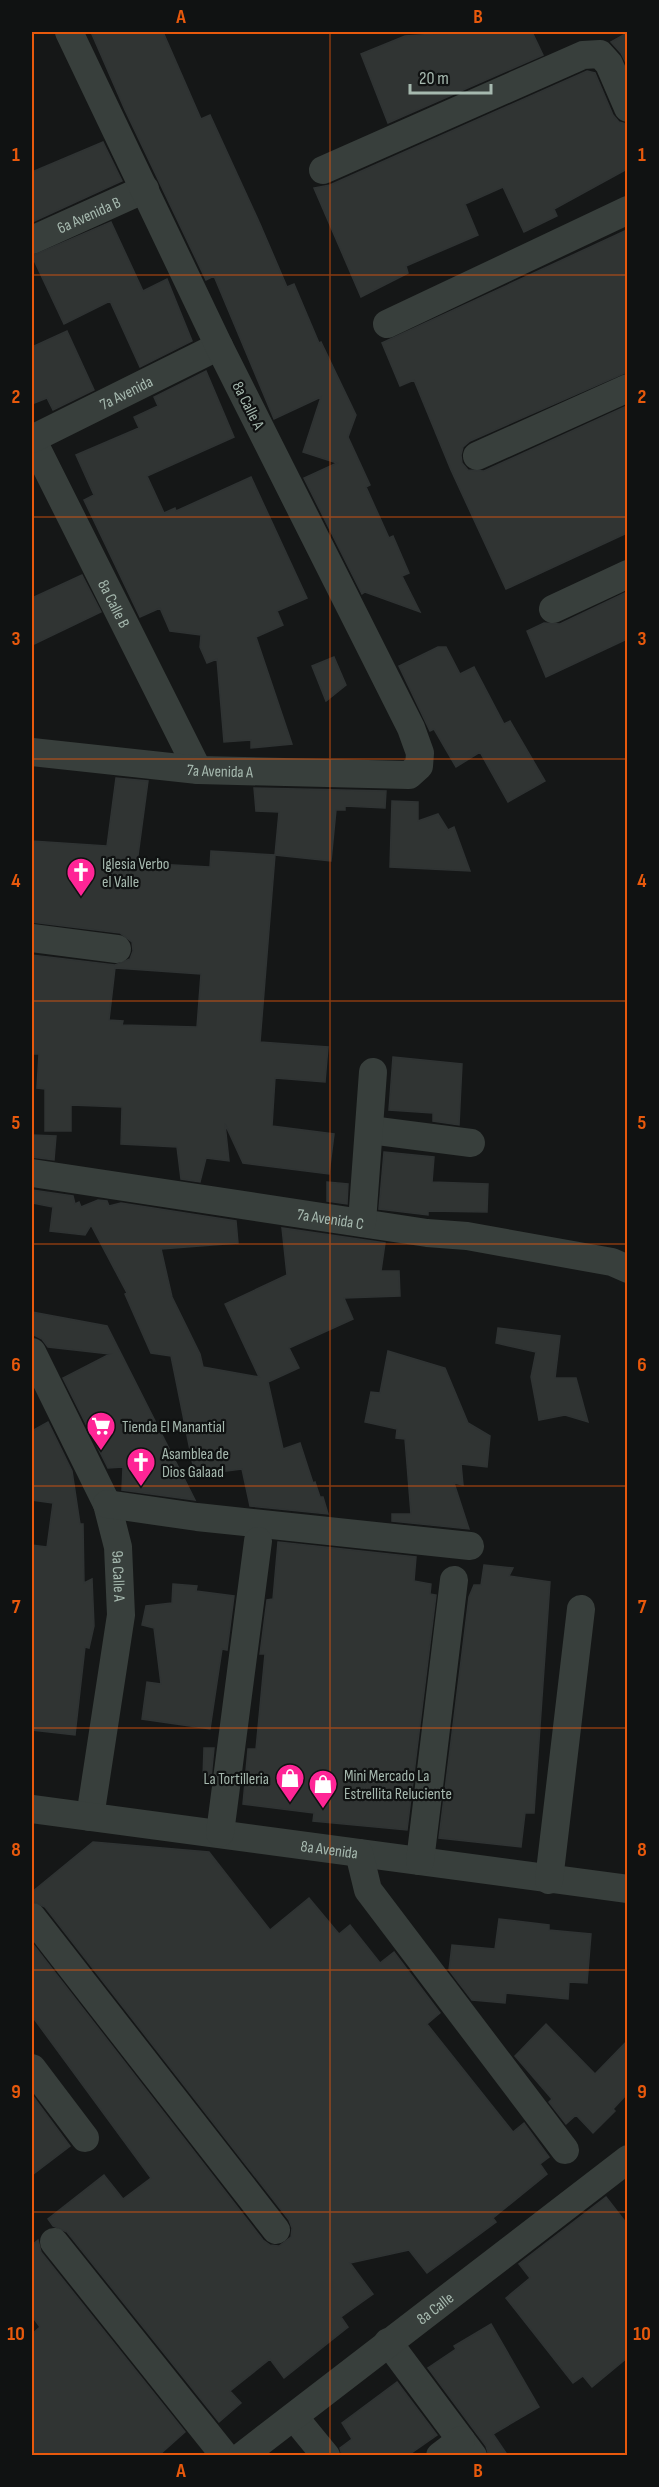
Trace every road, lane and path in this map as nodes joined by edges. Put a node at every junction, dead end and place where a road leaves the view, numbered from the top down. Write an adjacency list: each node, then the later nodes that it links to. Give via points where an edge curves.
1 (69, 32): 4 (street, 8a Calle A)
2 (627, 108): 3 (street, via 609,64 600,54 583,55)
3 (323, 170)
4 (145, 189): 6 (street, 6a Avenida B); 8 (street, 8a Calle A)
5 (627, 210): 7 (street)
6 (32, 240)
7 (387, 324)
8 (219, 346): 10 (street, 7a Avenida); 16 (street, 8a Calle A, via 411,728 420,753 419,766)
9 (627, 388): 11 (street)
10 (32, 439): 15 (street, 8a Calle B)
11 (477, 456)
12 (627, 574): 13 (street)
13 (553, 609)
14 (32, 752): 15 (street, 7a Avenida A)
15 (198, 770): 16 (street, 7a Avenida A)
16 (409, 775)
17 (32, 938): 18 (street)
18 (117, 949)
19 (373, 1072): 20 (street)
20 (370, 1130): 21 (street); 23 (street)
21 (471, 1143)
22 (32, 1173): 23 (street, 7a Avenida C)
23 (362, 1222): 24 (street, 7a Avenida C, via 467,1236 612,1262)
24 (627, 1269)
25 (32, 1352): 26 (street, 9a Calle A)
26 (107, 1504): 28 (street); 32 (street, 9a Calle A, via 118,1547 121,1615)
27 (258, 1541): 33 (street)
28 (470, 1546)
29 (454, 1580): 35 (street)
30 (581, 1609): 36 (street)
31 (32, 1809): 32 (street, 8a Avenida)
32 (90, 1817): 33 (street, 8a Avenida)
33 (220, 1833): 34 (street, 8a Avenida)
34 (358, 1853): 35 (street, 8a Avenida); 41 (street, via 368,1890)
35 (420, 1861): 36 (street, 8a Avenida)
36 (549, 1880): 37 (street, 8a Avenida)
37 (627, 1889)
38 (32, 1917): 43 (street)
39 (32, 2068): 40 (street)
40 (85, 2138)
41 (565, 2150)
42 (627, 2159): 45 (street, 8a Calle)
43 (276, 2230)
44 (54, 2242): 48 (street)
45 (388, 2342): 46 (street, 8a Calle); 47 (street)
46 (294, 2416): 49 (street, 8a Calle); 50 (street)
47 (458, 2450)
48 (225, 2456)
49 (242, 2456)
50 (326, 2456)

